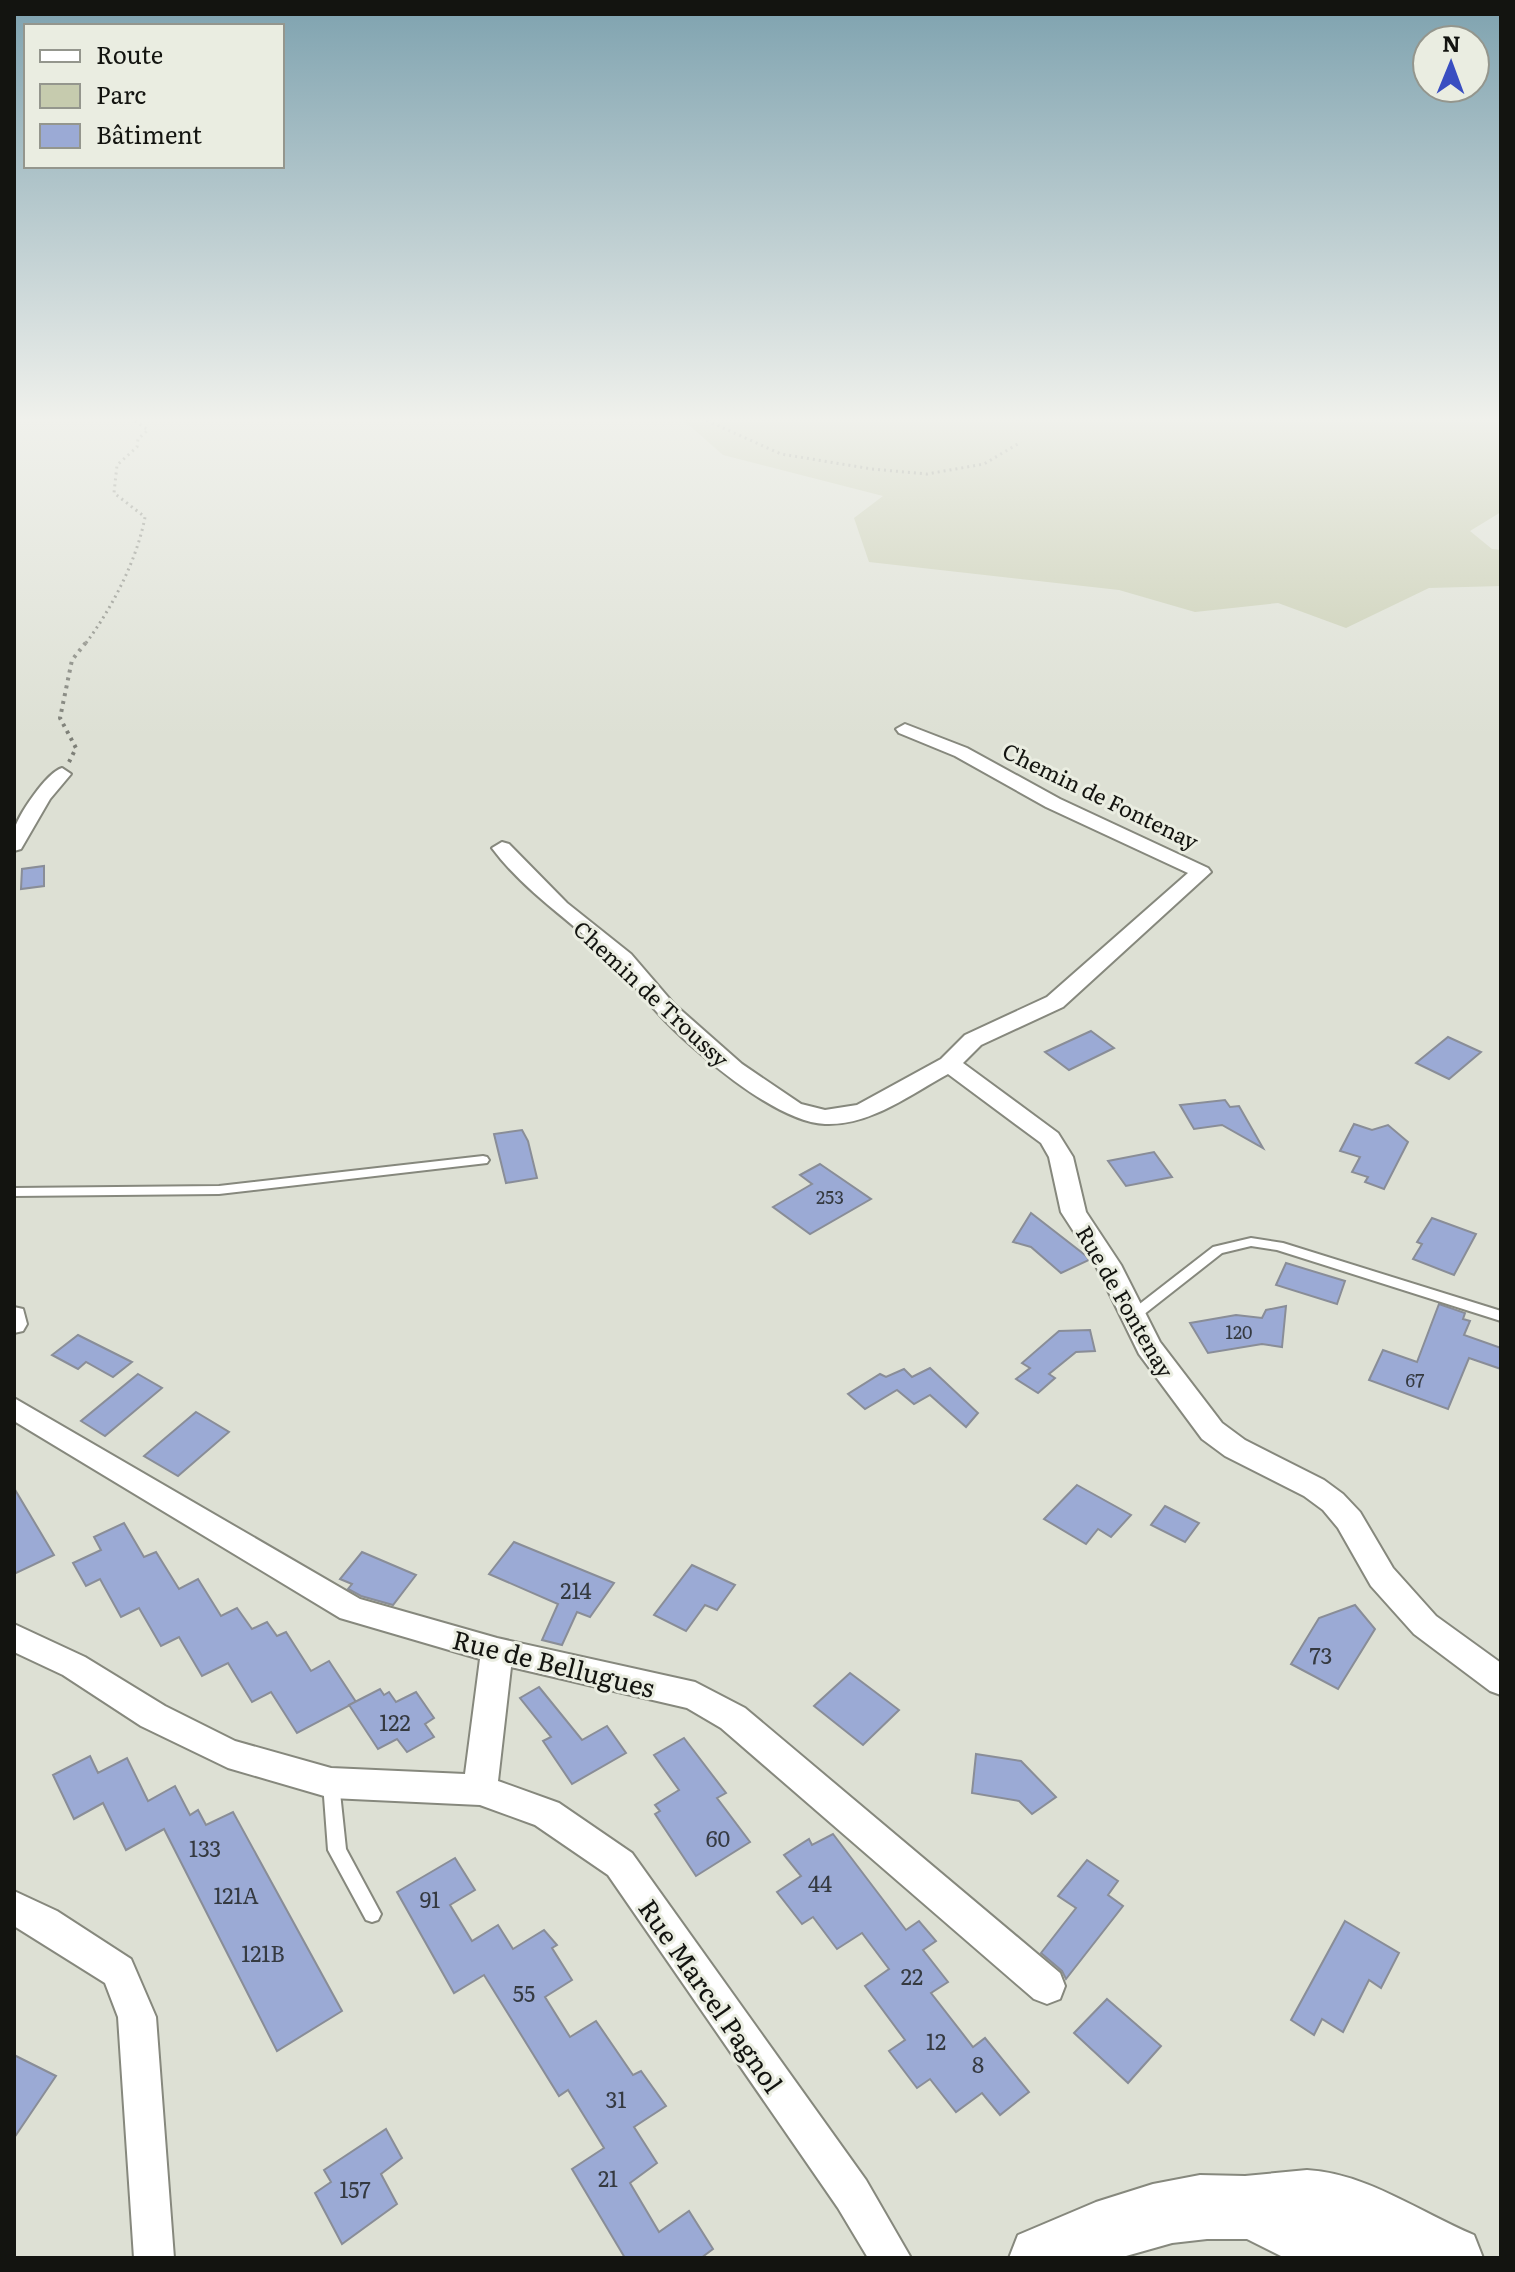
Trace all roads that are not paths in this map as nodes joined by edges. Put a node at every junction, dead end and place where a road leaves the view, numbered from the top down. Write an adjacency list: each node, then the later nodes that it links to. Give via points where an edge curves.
1 (905, 729): 5 (street, Chemin de Fontenay, via 1201,872 1055,1002 973,1040)
2 (62, 774): 3 (street)
3 (14, 845)
4 (502, 848): 5 (street, Chemin de Troussy, via 560,907 623,959 666,1009 734,1069 793,1109 825,1117 863,1111)
5 (949, 1064): 9 (street, Rue de Fontenay, via 1050,1138 1061,1157 1074,1212)
6 (483, 1160): 7 (lane, via 219,1190)
7 (14, 1192)
8 (14, 1316): 11 (street)
9 (1133, 1316): 10 (lane, via 1218,1250 1251,1242); 15 (street, Rue de Fontenay, via 1149,1347 1212,1431 1333,1502 1382,1577 1425,1625)
10 (1501, 1316)
11 (14, 1324)
12 (14, 1408): 14 (street, Rue de Bellugues, via 351,1609)
13 (14, 1637): 16 (street, Rue Marcel Pagnol, via 228,1753)
14 (497, 1651): 17 (street); 20 (street, Rue de Bellugues, via 695,1696 733,1718)
15 (1501, 1681)
16 (331, 1783): 17 (street, Rue Marcel Pagnol); 19 (lane, via 337,1850)
17 (480, 1790): 23 (street, Rue Marcel Pagnol, via 547,1814 620,1864 852,2194)
18 (14, 1908): 22 (street, via 118,1971 137,2017)
19 (372, 1914)
20 (1047, 1986)
21 (1250, 2207): 24 (main road, via 1162,2212); 25 (main road); 26 (main road, via 1304,2201 1339,2206)
22 (154, 2258)
23 (891, 2258)
24 (1041, 2258)
25 (1354, 2258)
26 (1451, 2258)

